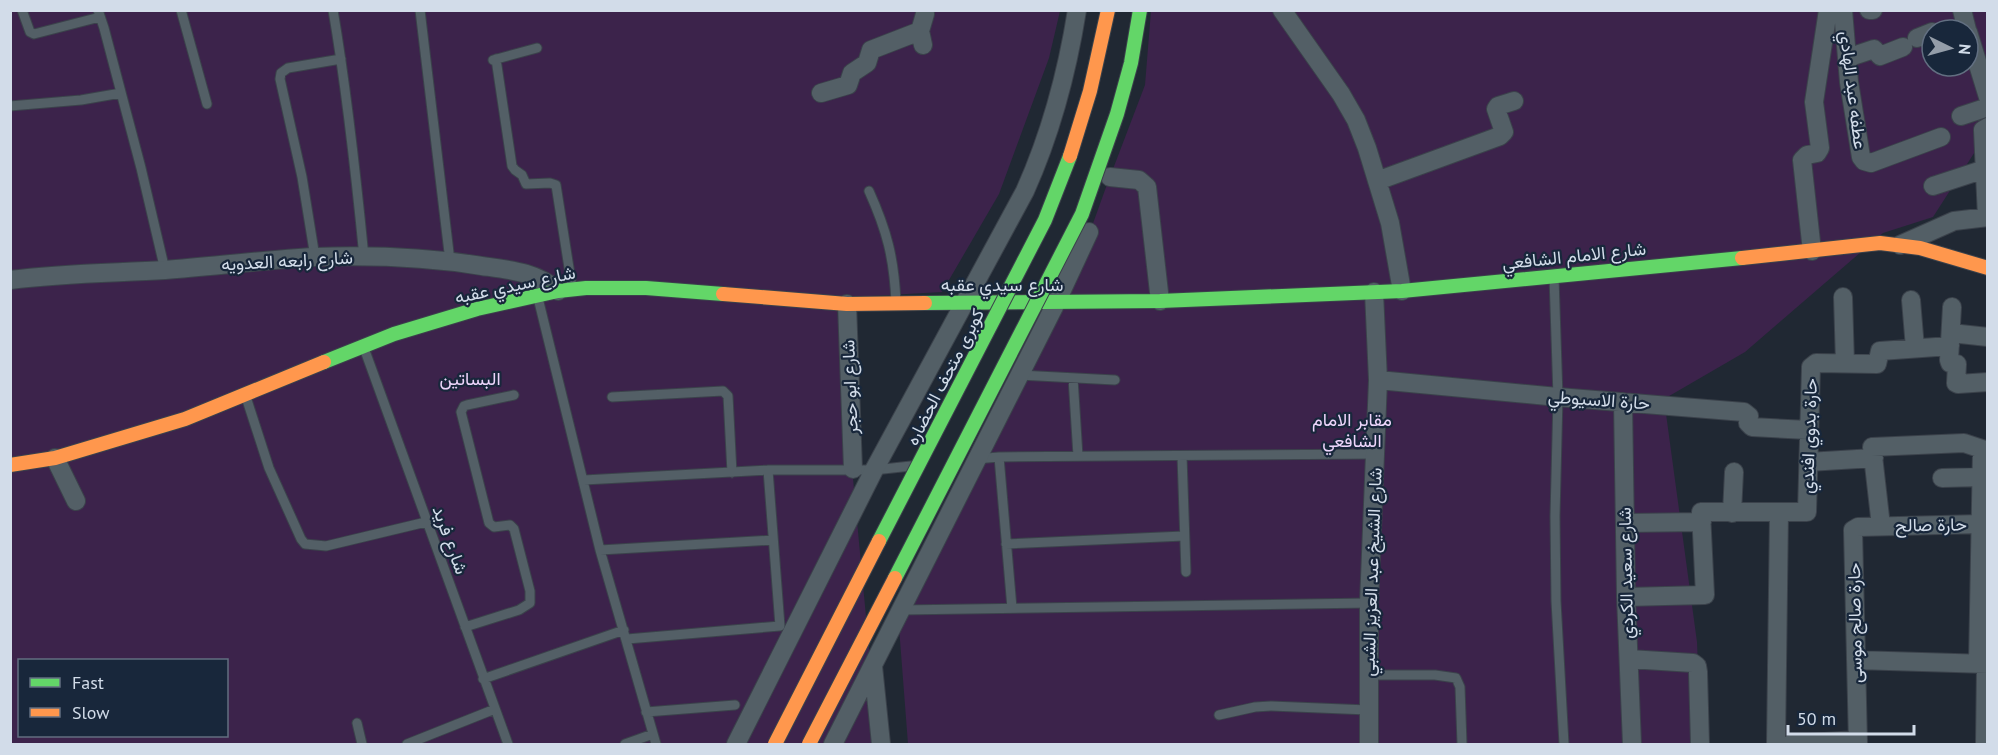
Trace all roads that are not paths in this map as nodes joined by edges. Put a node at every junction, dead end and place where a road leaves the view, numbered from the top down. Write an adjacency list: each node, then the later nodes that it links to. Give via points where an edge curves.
1 (22, 10): 12 (lane, via 34,34)
2 (181, 10): 23 (lane)
3 (333, 10): 17 (lane)
4 (420, 10): 39 (lane)
5 (1077, 10): 51 (street, via 1063,85 1041,156)
6 (1108, 10): 131 (main road, كوبرى متحف الحضاره, bridge, via 1084,116 1045,220)
7 (1140, 10): 132 (main road, bridge, via 1121,107 1082,214)
8 (1148, 10): 30 (street, via 1134,93)
9 (1282, 10): 31 (street, via 1346,102)
10 (1828, 10): 36 (street, via 1814,102 1820,151 1802,160)
11 (1843, 10): 16 (street, عطفه عبد الهادي)
12 (99, 14): 19 (lane)
13 (924, 22): 20 (street, via 871,50 867,63 852,73 848,85)
14 (1917, 39): 16 (street, via 1880,56 1874,49)
15 (537, 48): 44 (lane, via 495,59 512,166 526,184 556,185)
16 (1847, 58): 28 (street, عطفه عبد الهادي, via 1861,158 1871,163)
17 (341, 59): 37 (lane, via 288,68 280,79); 38 (lane)
18 (1980, 73): 21 (street)
19 (121, 93): 24 (lane); 41 (lane)
20 (821, 93)
21 (1988, 97)
22 (1514, 101): 31 (street, via 1496,109 1504,132 1500,136)
23 (207, 105)
24 (10, 106)
25 (1988, 107): 26 (street)
26 (1961, 116)
27 (1988, 127): 29 (street, via 1983,130)
28 (1941, 137)
29 (1985, 169): 32 (street); 34 (street)
30 (1110, 177): 50 (street, via 1139,180 1147,187); 52 (street)
31 (1377, 181): 45 (street, via 1390,224)
32 (1933, 186)
33 (869, 191): 54 (lane, via 890,244)
34 (1987, 217): 35 (street, via 1954,221)
35 (1900, 245): 36 (main road, شارع الامام الشافعي, via 1880,243); 40 (main road, شارع الامام الشافعي)
36 (1812, 251): 42 (main road, شارع الامام الشافعي)
37 (315, 257): 38 (street, شارع رابعه العدويه); 41 (street, شارع رابعه العدويه)
38 (364, 257): 39 (street, شارع رابعه العدويه)
39 (450, 261): 44 (street, شارع رابعه العدويه, via 523,272)
40 (1988, 268)
41 (165, 270): 43 (street, شارع رابعه العدويه)
42 (1554, 277): 45 (main road, شارع الامام الشافعي); 69 (lane)
43 (10, 280)
44 (566, 290): 47 (main road, شارع سيدي عقبه); 53 (main road, شارع سيدي عقبه, via 616,287)
45 (1402, 291): 46 (main road, شارع الامام الشافعي)
46 (1374, 292): 50 (main road, شارع الامام الشافعي); 64 (street, شارع الشيخ عبد العزيز الشبي)
47 (538, 296): 58 (main road, شارع سيدي عقبه, via 477,309); 91 (lane)
48 (1843, 297): 60 (street)
49 (1911, 300): 59 (street)
50 (1160, 301): 52 (main road, شارع سيدي عقبه)
51 (966, 303): 52 (main road, شارع سيدي عقبه); 54 (main road, شارع سيدي عقبه); 86 (street)
52 (1056, 303): 61 (street)
53 (847, 304): 54 (main road, شارع سيدي عقبه); 84 (street, شارع ابو حجر)
54 (896, 304)
55 (1952, 307): 57 (street)
56 (1988, 337): 57 (street, حارة بدوي افندي)
57 (1950, 340): 59 (street, حارة بدوي افندي); 65 (street, via 1949,362 1957,365 1957,384)
58 (363, 346): 67 (main road, شارع سيدي عقبه); 95 (lane, شارع فريد)
59 (1915, 348): 60 (street, حارة بدوي افندي, via 1880,351 1877,364)
60 (1845, 363): 71 (street, حارة بدوي افندي, via 1816,363 1811,367)
61 (1020, 375): 62 (lane); 79 (street)
62 (1073, 378): 63 (lane); 74 (lane)
63 (1115, 380)
64 (1378, 380): 69 (street, حارة الاسيوطي); 73 (street, شارع الشيخ عبد العزيز الشبي)
65 (1988, 382)
66 (514, 395): 109 (lane, via 464,406 461,412 489,523 514,529 530,603)
67 (246, 396): 77 (main road, شارع سيدي عقبه); 95 (lane, via 276,485 305,544 326,546)
68 (612, 397): 88 (lane, via 723,391 728,396)
69 (1558, 397): 70 (street, حارة الاسيوطي); 137 (lane, via 1556,602)
70 (1623, 402): 71 (street, حارة الاسيوطي, via 1747,412 1752,427); 97 (street, شارع سعيد الكردي)
71 (1808, 430): 81 (street, حارة بدوي افندي)
72 (1985, 451): 78 (street, via 1964,443 1872,447); 89 (street)
73 (1376, 454): 75 (lane); 106 (street, شارع الشيخ عبد العزيز الشبي)
74 (1078, 456): 75 (lane); 76 (lane)
75 (1182, 456): 100 (lane)
76 (999, 457): 79 (lane); 102 (lane)
77 (55, 458): 83 (main road, شارع سيدي عقبه); 92 (street)
78 (1874, 458): 81 (street); 99 (street)
79 (978, 459): 80 (lane); 108 (street)
80 (943, 462)
81 (1808, 462): 93 (street, حارة بدوي افندي, via 1807,512)
82 (932, 464): 86 (lane)
83 (10, 465)
84 (853, 469): 85 (lane); 86 (lane)
85 (768, 470): 88 (lane); 101 (lane)
86 (874, 470): 130 (street)
87 (1734, 472): 94 (street)
88 (732, 473): 91 (lane)
89 (1982, 477): 90 (street); 98 (street)
90 (1942, 478)
91 (584, 480): 103 (lane)
92 (76, 501)
93 (1779, 512): 94 (street); 140 (street, حارة بدوي افندي)
94 (1732, 513): 96 (street, via 1701,512)
95 (426, 522): 109 (lane, شارع فريد)
96 (1702, 522): 97 (street); 105 (street, via 1705,595)
97 (1625, 523): 105 (street, شارع سعيد الكردي)
98 (1981, 524): 99 (street, حارة صالح); 113 (street)
99 (1881, 526): 112 (street, حارة صالح موسى, via 1853,530)
100 (1184, 536): 102 (lane); 104 (lane)
101 (773, 540): 103 (lane); 110 (lane, via 780,626)
102 (1006, 543): 107 (lane)
103 (600, 550): 110 (lane)
104 (1185, 572)
105 (1626, 597): 111 (street, شارع سعيد الكردي)
106 (1370, 603): 107 (lane); 115 (street, شارع الشيخ عبد العزيز الشبي)
107 (1012, 608): 108 (lane)
108 (902, 610): 114 (street)
109 (465, 627): 116 (lane, شارع فريد)
110 (626, 634): 116 (lane); 120 (lane)
111 (1629, 659): 138 (street, شارع سعيد الكردي); 139 (street, via 1697,666)
112 (1856, 660): 113 (street); 124 (street, حارة صالح موسى)
113 (1984, 664): 142 (street)
114 (873, 666): 133 (street); 134 (street)
115 (1369, 675): 119 (street, شارع الشيخ عبد العزيز الشبي); 136 (lane, via 1456,678 1460,687)
116 (483, 679): 118 (lane, شارع فريد)
117 (735, 705): 120 (lane)
118 (495, 709): 126 (lane); 127 (lane, شارع فريد)
119 (1368, 710): 121 (lane, via 1271,706); 135 (street, شارع الشيخ عبد العزيز الشبي)
120 (646, 712): 123 (lane)
121 (1219, 715)
122 (357, 723): 125 (lane)
123 (653, 734): 128 (lane); 129 (lane)
124 (1858, 742): 141 (street)
125 (362, 744)
126 (407, 744)
127 (508, 744)
128 (625, 744)
129 (656, 744)
130 (736, 744)
131 (775, 744)
132 (809, 744)
133 (833, 744)
134 (881, 744)
135 (1369, 744)
136 (1462, 744)
137 (1564, 744)
138 (1632, 744)
139 (1700, 744)
140 (1776, 744)
141 (1791, 744)
142 (1985, 744)

